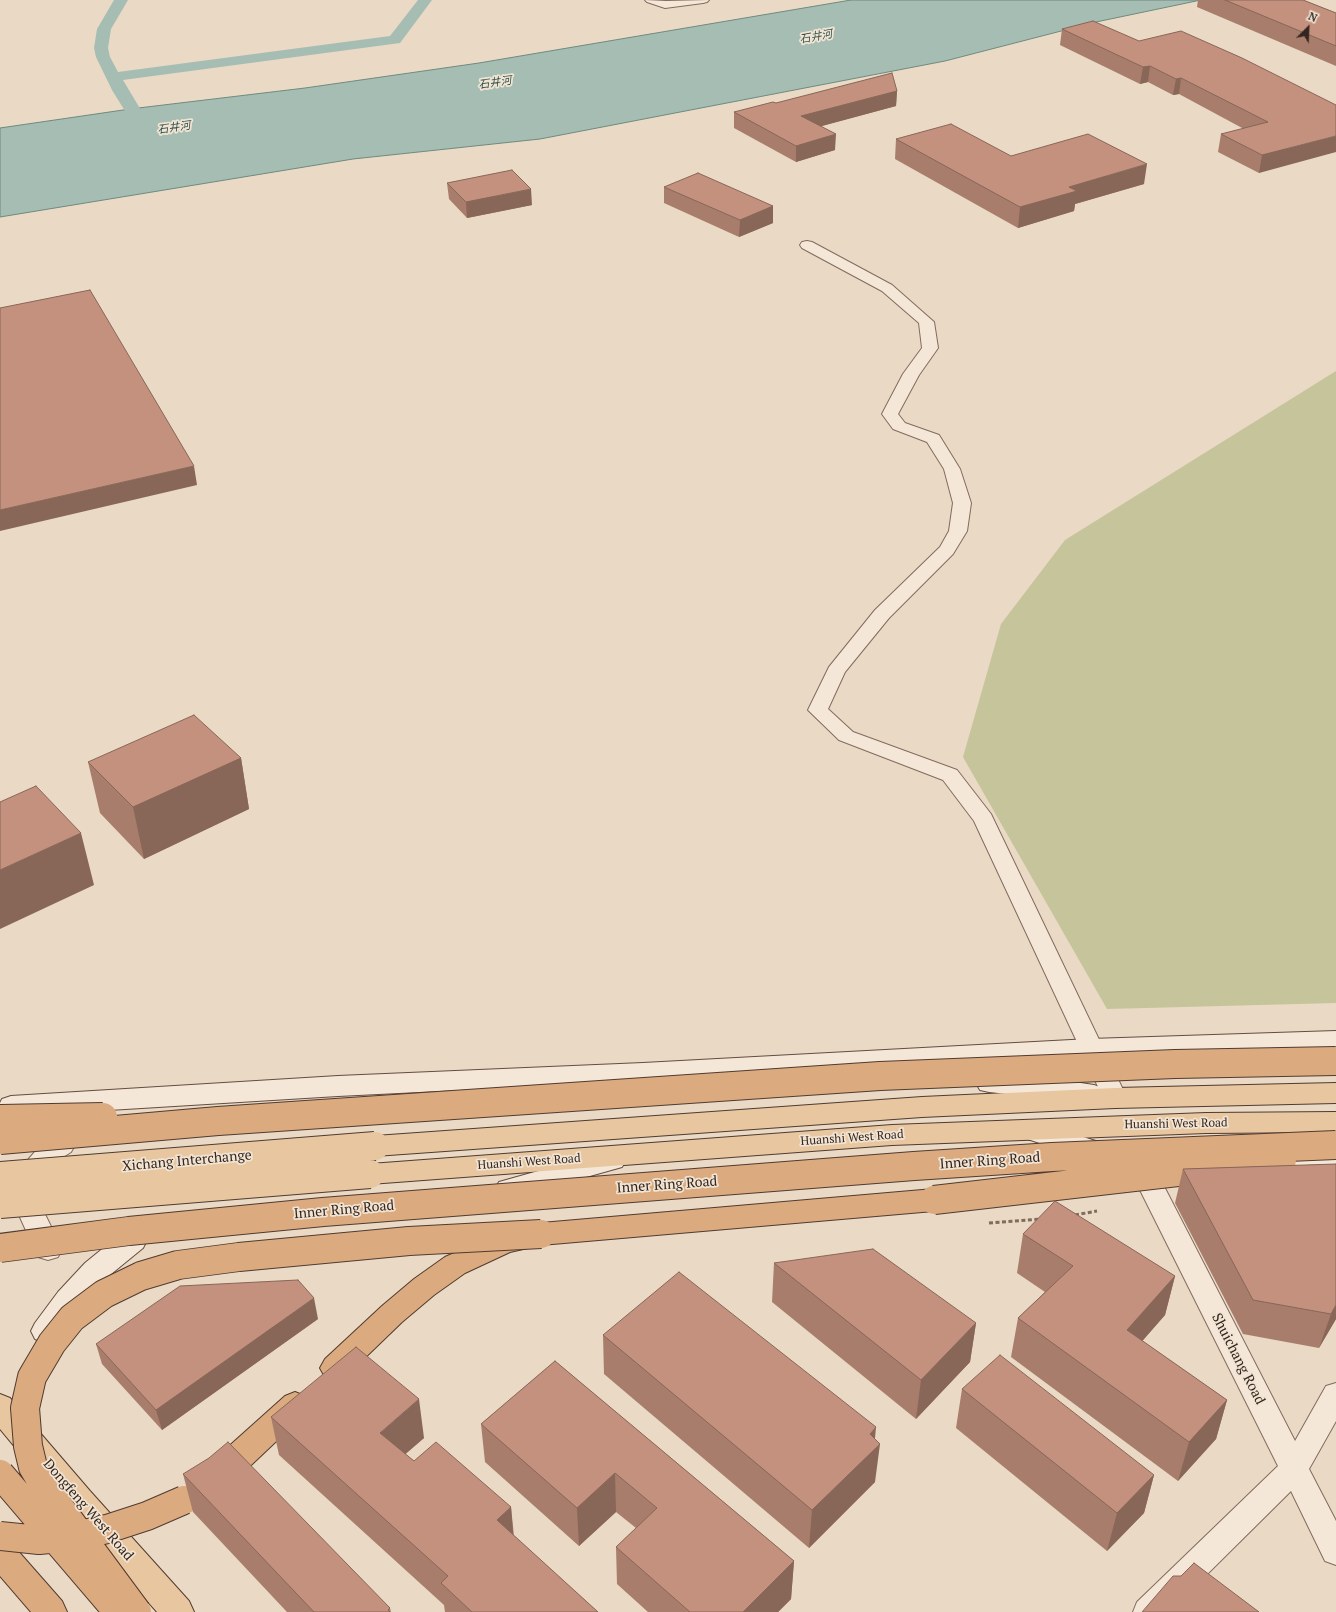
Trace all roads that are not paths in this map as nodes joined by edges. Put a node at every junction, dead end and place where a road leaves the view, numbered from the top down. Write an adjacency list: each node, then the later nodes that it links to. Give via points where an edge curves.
1 (651, 0): 2 (street, via 665,5)
2 (703, 0)
3 (807, 245): 5 (street, via 887,288 926,322 930,348 911,374 890,414 899,426 933,439 952,469 962,503 958,531 947,550 878,619 836,671 818,710 846,736 950,775 984,819)
4 (1336, 1040): 5 (main road)
5 (1090, 1048): 7 (main road); 10 (street)
6 (1336, 1061): 8 (highway, bridge, via 1175,1064)
7 (643, 1072): 11 (main road); 12 (main road, via 322,1086)
8 (880, 1076): 13 (highway, bridge, via 122,1116); 16 (highway, bridge, via 218,1121)
9 (1336, 1093): 10 (main road)
10 (1114, 1098): 11 (main road, via 1009,1084 957,1082); 24 (main road, Xichang Interchange, bridge, via 914,1107 552,1132)
11 (643, 1099): 17 (main road)
12 (0, 1106)
13 (0, 1119)
14 (1336, 1122): 15 (main road, Huanshi West Road)
15 (1027, 1129): 21 (main road, Huanshi West Road, via 884,1136); 23 (main road)
16 (0, 1140)
17 (62, 1145): 19 (main road); 30 (main road, via 48,1154 36,1168 26,1192 26,1204)
18 (1336, 1145): 29 (highway, Inner Ring Road, bridge, via 1052,1157 898,1167 323,1212 129,1231)
19 (0, 1151)
20 (1336, 1153): 27 (highway, bridge, via 934,1200)
21 (629, 1156): 25 (main road, Huanshi West Road, bridge); 26 (main road)
22 (1336, 1162): 23 (main road)
23 (1141, 1166): 26 (main road, via 789,1184); 34 (street, Shuichang Road)
24 (0, 1176)
25 (0, 1204)
26 (448, 1208): 28 (main road)
27 (541, 1234): 37 (highway, bridge, via 505,1242 456,1265 424,1287 230,1466 184,1500 147,1516 71,1537 39,1540); 43 (highway, bridge, via 321,1249 178,1265 141,1276 104,1294 72,1318 52,1343 32,1377 25,1408 28,1446 33,1467 46,1489)
28 (133, 1240): 30 (main road); 33 (main road, via 95,1271 46,1329 33,1351)
29 (0, 1248)
30 (48, 1249): 31 (main road)
31 (0, 1256)
32 (1336, 1395): 34 (street)
33 (5, 1413): 40 (main road, Dongfeng West Road)
34 (1294, 1469): 38 (street, Shuichang Road); 44 (street)
35 (0, 1474): 42 (highway, bridge)
36 (0, 1481): 40 (main road)
37 (0, 1536)
38 (1336, 1550)
39 (0, 1553): 41 (highway)
40 (168, 1608)
41 (51, 1612)
42 (118, 1612)
43 (137, 1612)
44 (1148, 1612)

